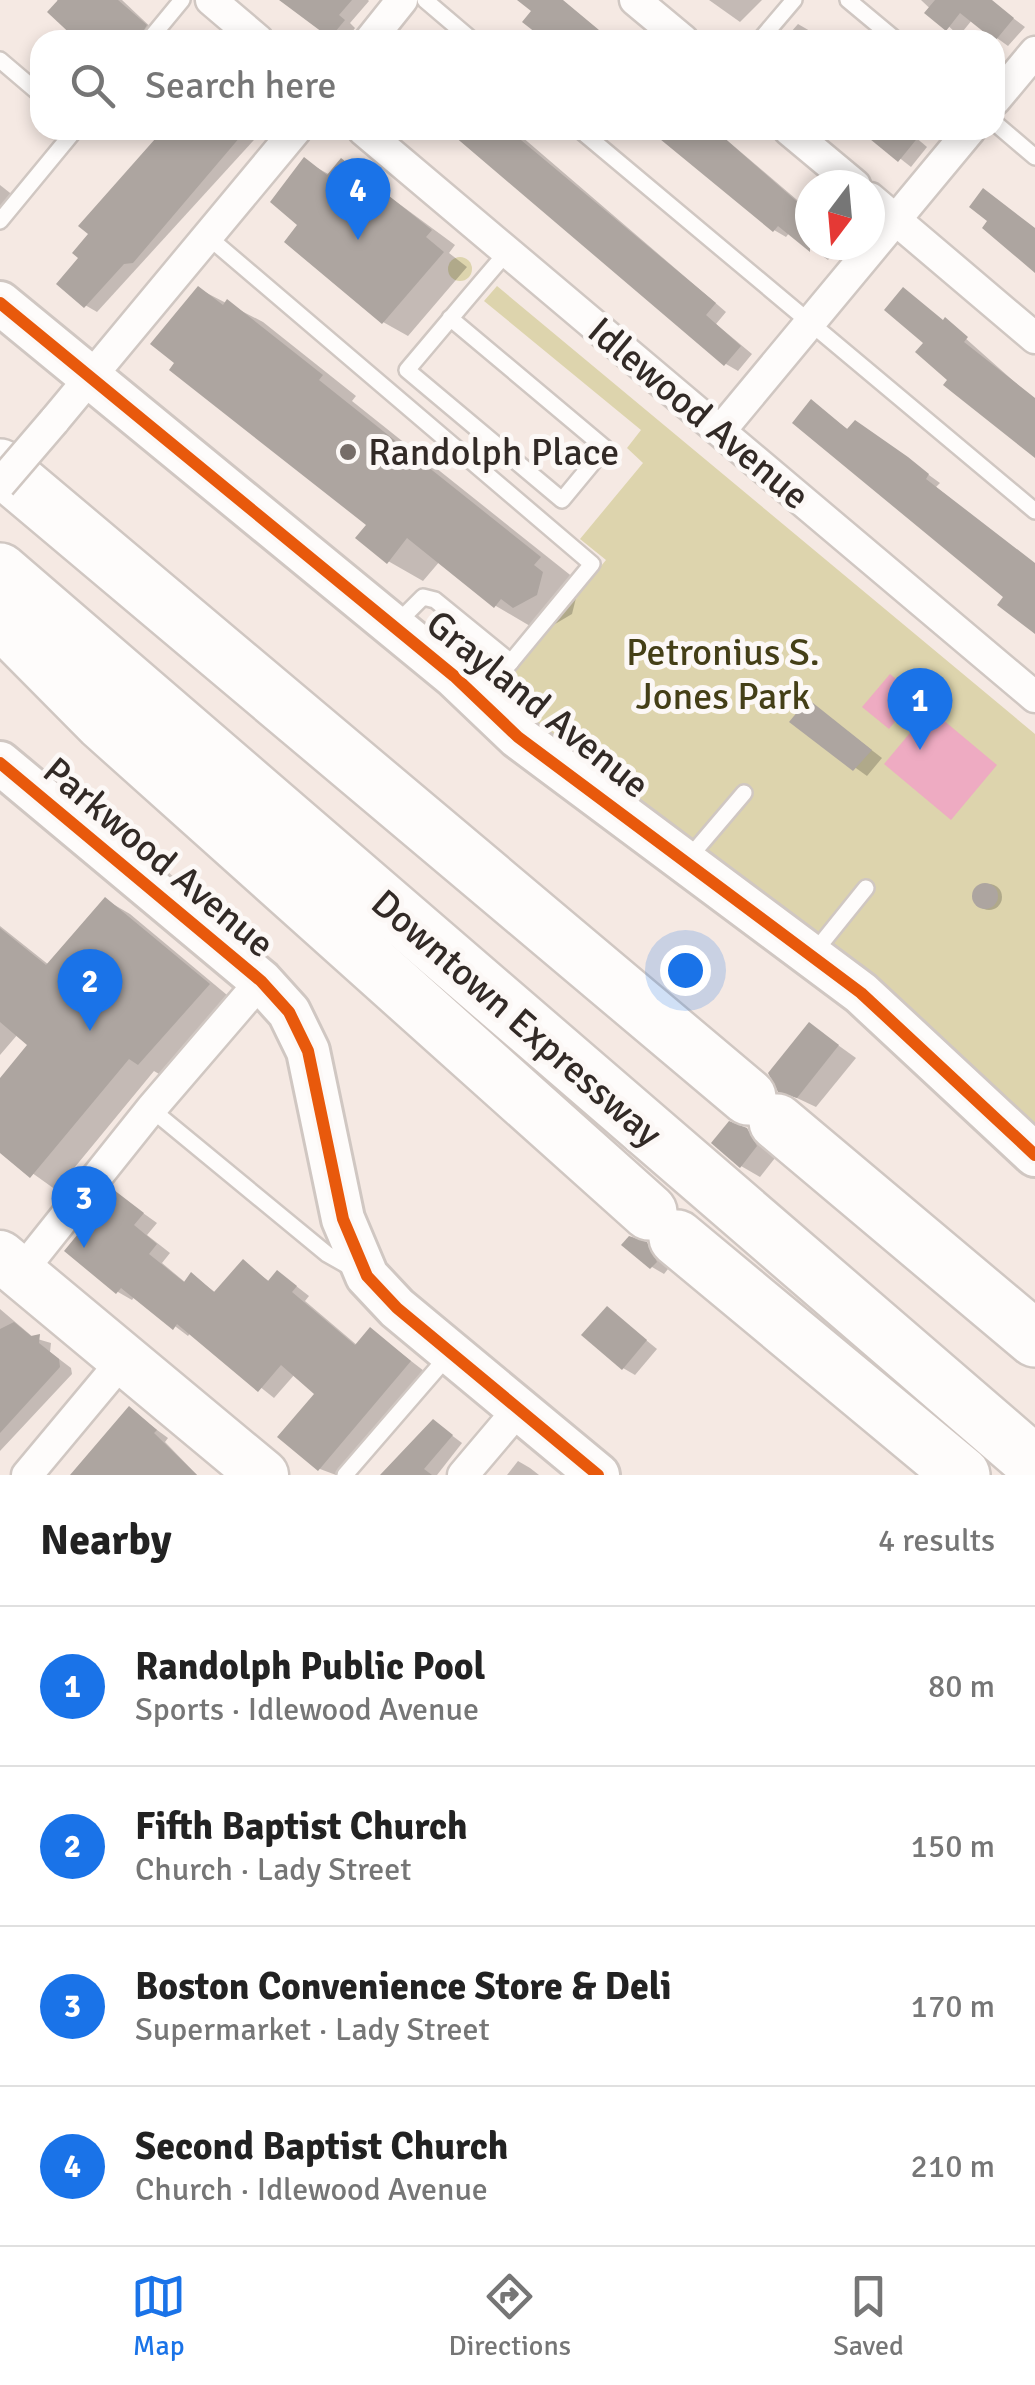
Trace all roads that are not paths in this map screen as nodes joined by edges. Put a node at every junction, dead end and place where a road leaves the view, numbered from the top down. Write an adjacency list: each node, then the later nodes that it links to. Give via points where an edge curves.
1 (182, 0): 8 (lane)
2 (211, 0): 9 (street)
3 (402, 0): 10 (street)
4 (425, 0): 11 (lane)
5 (635, 0): 12 (street)
6 (794, 0): 13 (lane)
7 (848, 0): 14 (lane)
8 (158, 30)
9 (246, 30)
10 (378, 30)
11 (460, 30)
12 (670, 30)
13 (768, 30)
14 (884, 30)
15 (1035, 52): 18 (street)
16 (0, 60): 17 (lane)
17 (30, 86)
18 (1005, 88)
19 (1005, 132): 26 (lane)
20 (67, 140): 30 (lane)
21 (287, 140): 31 (street)
22 (375, 140): 32 (street, Idlewood Avenue)
23 (592, 140): 35 (lane)
24 (802, 140): 27 (street)
25 (962, 140): 29 (street)
26 (1035, 157)
27 (837, 170)
28 (885, 210): 29 (street)
29 (896, 219): 35 (street); 36 (street)
30 (0, 221)
31 (206, 235): 38 (street); 39 (lane)
32 (508, 251): 34 (lane); 40 (street, Idlewood Avenue)
33 (0, 302): 38 (street, Grayland Avenue)
34 (450, 318): 37 (lane); 43 (lane, via 606,448)
35 (810, 323): 40 (street); 44 (lane)
36 (1035, 338)
37 (407, 370): 39 (lane); 43 (lane)
38 (90, 377): 42 (street, bridge); 48 (street, Grayland Avenue)
39 (389, 390): 45 (lane)
40 (721, 430): 51 (street, Idlewood Avenue)
41 (0, 468): 64 (highway)
42 (0, 484)
43 (562, 500): 45 (lane)
44 (1035, 510)
45 (542, 522): 50 (lane, via 592,564)
46 (0, 571): 68 (highway, Downtown Expressway)
47 (0, 619): 53 (highway)
48 (394, 626): 50 (lane, via 422,596); 52 (street, Grayland Avenue)
49 (0, 643): 53 (highway)
50 (511, 662): 52 (lane)
51 (1035, 697)
52 (480, 700): 56 (street, Grayland Avenue, via 518,737)
53 (102, 722): 74 (highway, via 663,1225)
54 (0, 762): 59 (street, Parkwood Avenue)
55 (744, 793): 56 (lane)
56 (687, 860): 58 (street, Grayland Avenue)
57 (866, 888): 58 (lane)
58 (812, 956): 61 (street, Grayland Avenue, via 861,993)
59 (261, 981): 60 (street); 63 (street, Parkwood Avenue, via 289,1012 308,1052 343,1219)
60 (151, 1109): 62 (street); 63 (lane, via 327,1254)
61 (1035, 1155)
62 (10, 1265): 66 (main road)
63 (367, 1276): 65 (street, Parkwood Avenue)
64 (1035, 1339)
65 (450, 1354): 67 (street, Parkwood Avenue); 71 (lane)
66 (123, 1360): 69 (street); 70 (main road)
67 (518, 1410): 72 (street); 73 (street, Parkwood Avenue)
68 (1035, 1464)
69 (27, 1475)
70 (263, 1475)
71 (345, 1475)
72 (463, 1475)
73 (598, 1475)
74 (962, 1475)

